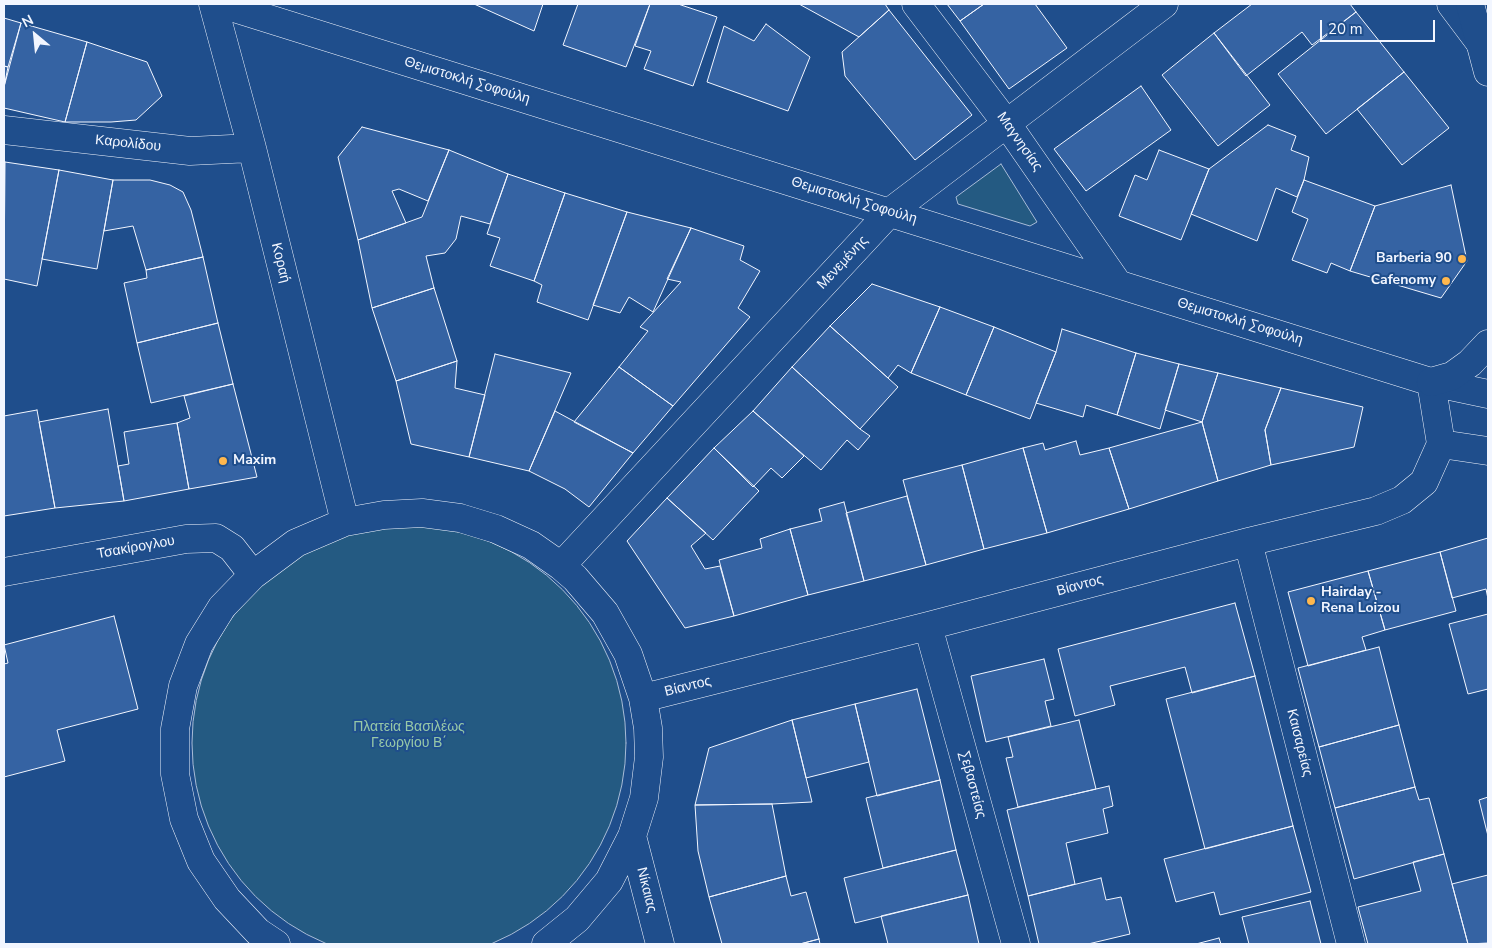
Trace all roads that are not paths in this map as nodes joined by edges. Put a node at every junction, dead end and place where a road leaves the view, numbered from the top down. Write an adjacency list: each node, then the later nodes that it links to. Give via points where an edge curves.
1 (213, 4): 11 (street, Κοραή)
2 (220, 4): 12 (street, Θεμιστοκλή Σοφούλη)
3 (916, 4): 9 (street, Μαγνησίας)
4 (1164, 4): 9 (street, Μενεμένης)
5 (1451, 4): 7 (street)
6 (1470, 4): 7 (street)
7 (1481, 44): 8 (street)
8 (1488, 72)
9 (1007, 124): 12 (street, Μενεμένης); 13 (street, Μαγνησίας)
10 (4, 130): 11 (street, Καρολίδου, via 190,151)
11 (252, 148): 19 (street, Κοραή)
12 (890, 212): 13 (street, Θεμιστοκλή Σοφούλη); 21 (street, Μενεμένης)
13 (1118, 284): 15 (street, Θεμιστοκλή Σοφούλη)
14 (1488, 344): 15 (street, via 1452,376)
15 (1431, 382): 16 (street, Θεμιστοκλή Σοφούλη); 17 (street)
16 (1488, 394)
17 (1441, 444): 18 (street); 20 (street, Βίαντος, via 1424,482 1402,500 1376,511)
18 (1488, 451)
19 (346, 522): 21 (street, via 384,515 460,518 496,529 530,545); 23 (street, via 296,544)
20 (1248, 542): 24 (street, Βίαντος); 31 (street, Καισαρείας)
21 (561, 566): 25 (street, via 605,613 628,654)
22 (4, 572): 23 (street, Τσακίρογλου, via 186,539 216,538 232,548)
23 (253, 574): 27 (street, via 222,607 199,644 183,686 175,729 175,774 184,819 201,861 227,900 258,932)
24 (928, 626): 25 (street, Βίαντος); 30 (street, Σεβαστείας)
25 (643, 698): 26 (street, via 649,757 644,798)
26 (632, 836): 28 (street, via 609,881 577,919); 29 (street, Νίκαιας)
27 (276, 944)
28 (546, 944)
29 (660, 944)
30 (1016, 944)
31 (1351, 944)

